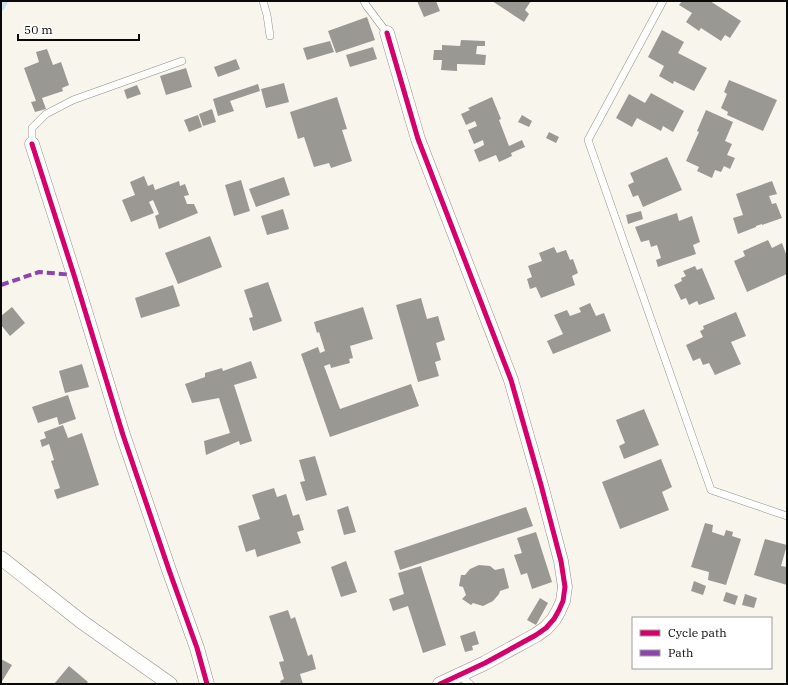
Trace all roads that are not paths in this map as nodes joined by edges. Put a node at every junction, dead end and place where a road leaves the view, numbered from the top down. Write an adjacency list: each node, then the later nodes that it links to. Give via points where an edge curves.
1 (263, 1): 5 (lane)
2 (364, 1): 4 (lane)
3 (663, 1): 8 (lane, via 588,140 711,490)
4 (387, 33): 10 (street, via 418,139 512,380 561,561 565,587 560,610 546,628 491,659)
5 (270, 36)
6 (182, 61): 7 (lane, via 73,100 46,114 32,128)
7 (32, 144): 12 (street, via 123,435 197,648)
8 (787, 516)
9 (1, 558): 11 (street, via 82,622)
10 (464, 680): 13 (street)
11 (170, 684)
12 (207, 684)
13 (440, 684)

